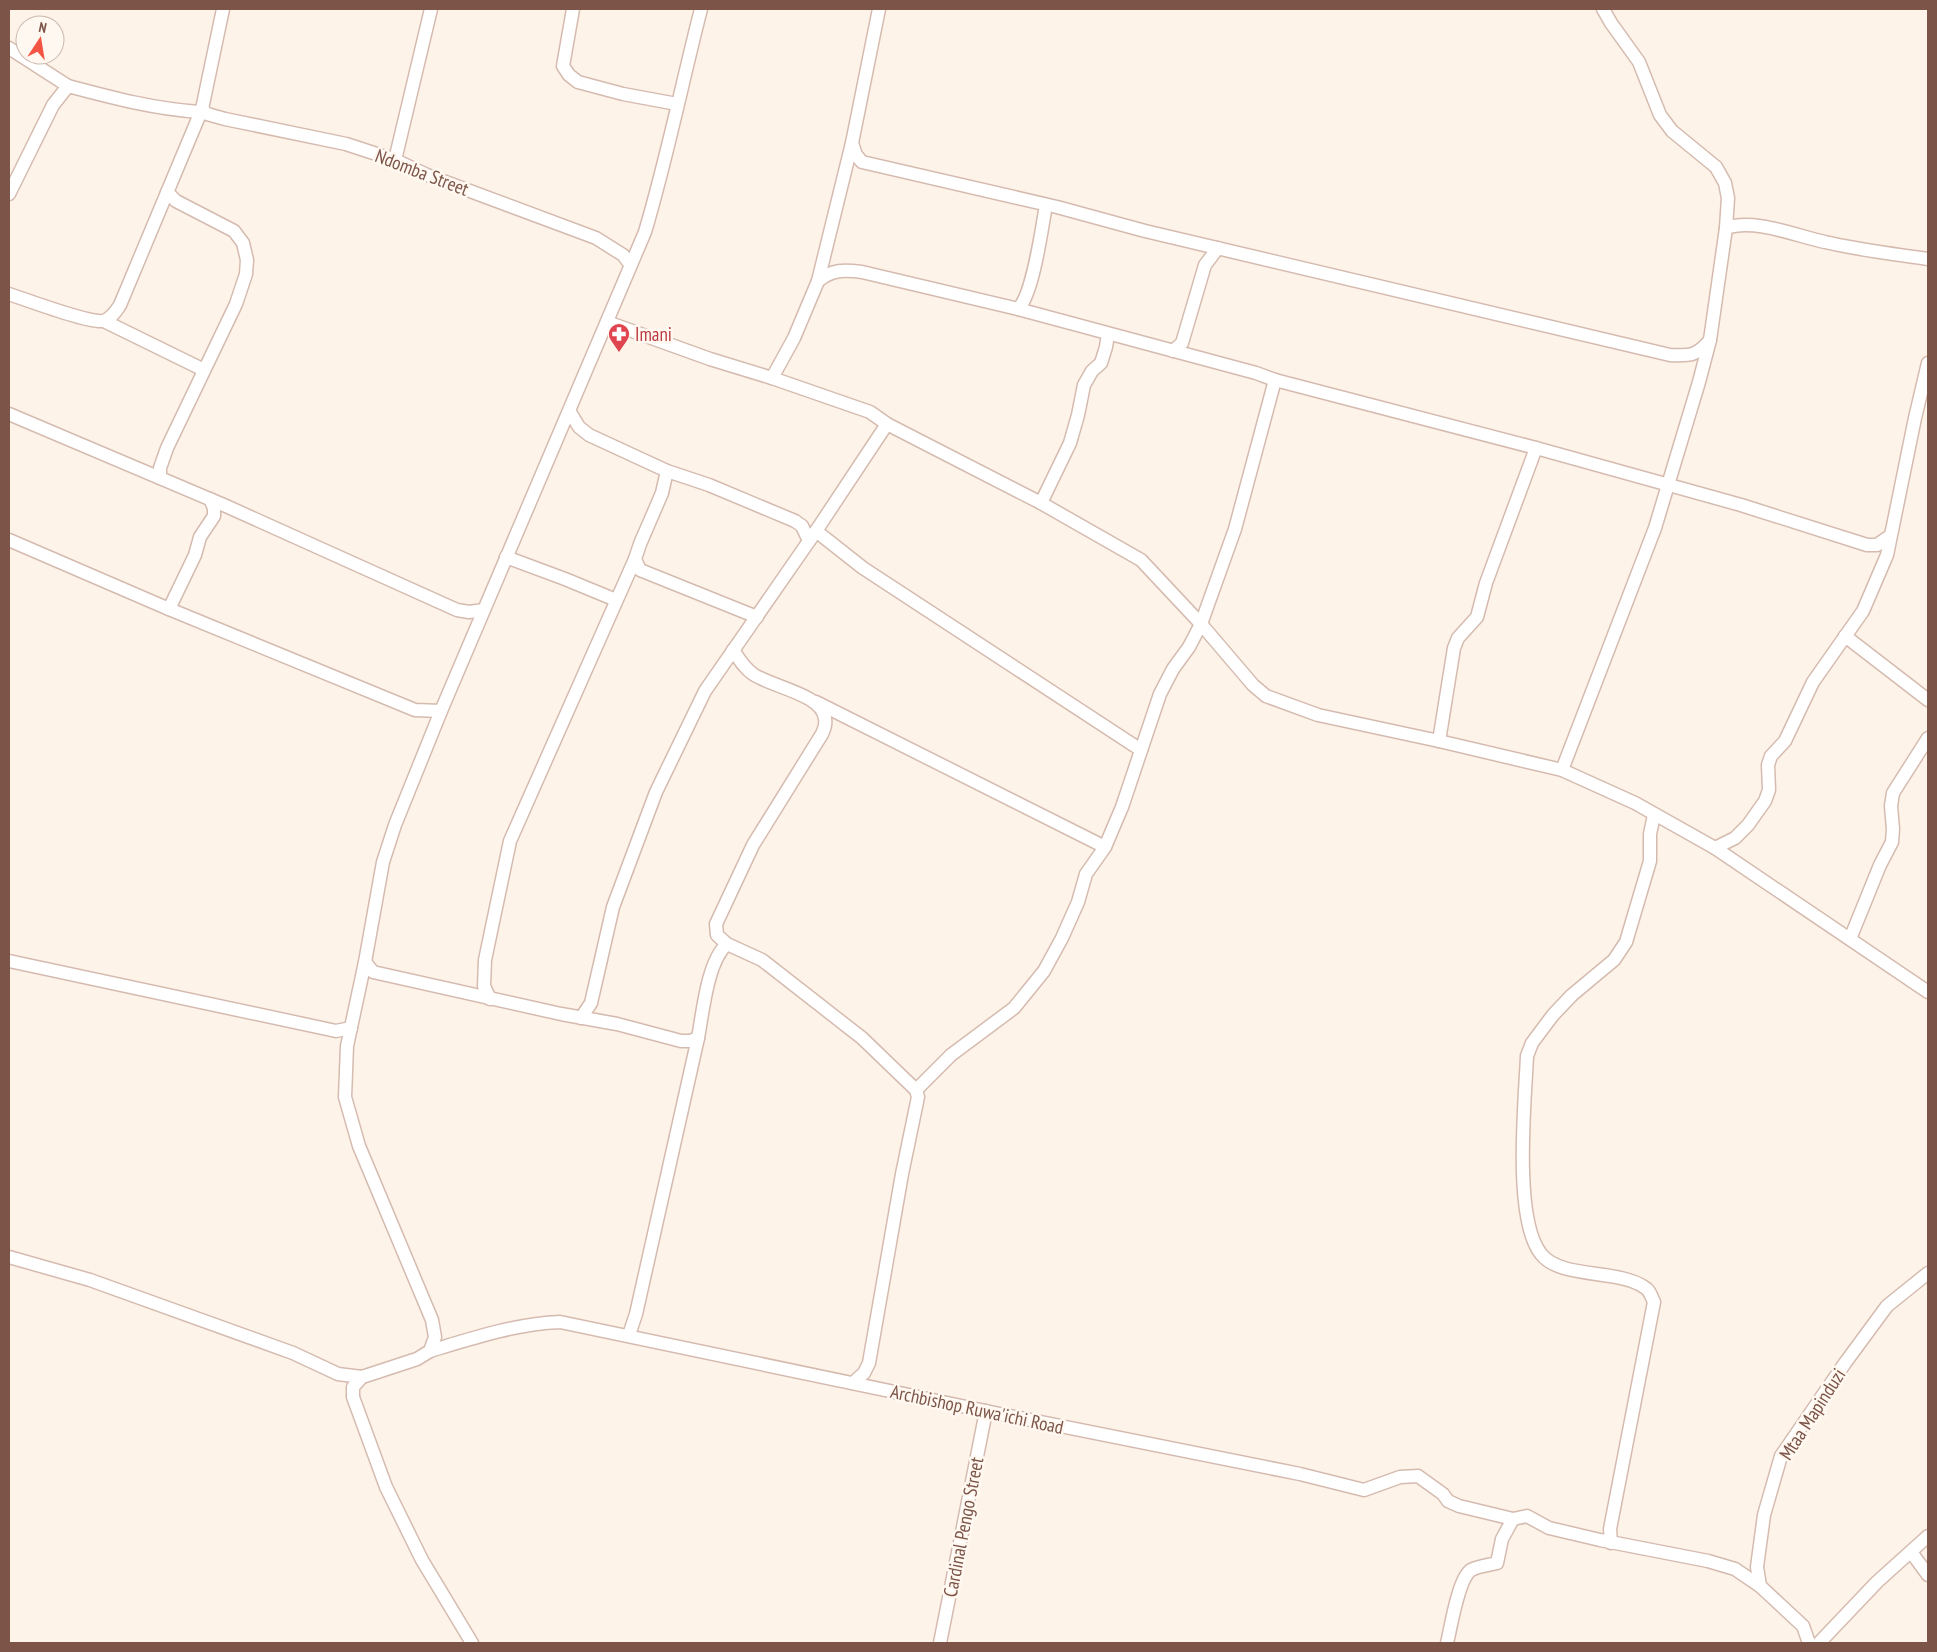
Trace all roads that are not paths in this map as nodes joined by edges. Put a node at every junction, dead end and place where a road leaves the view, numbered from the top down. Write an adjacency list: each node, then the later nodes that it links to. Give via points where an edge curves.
1 (223, 9): 10 (street)
2 (431, 9): 12 (street)
3 (573, 9): 9 (street, via 563,66 569,76 578,82 623,94)
4 (701, 9): 9 (street)
5 (879, 9): 11 (street)
6 (1603, 9): 18 (street, via 1639,62 1660,115 1672,131 1709,159 1726,183)
7 (9, 48): 8 (street)
8 (68, 86): 10 (street, via 167,110); 16 (street, via 54,105)
9 (677, 104): 22 (street, via 662,176 645,232)
10 (201, 110): 12 (street, Ndomba Street, via 225,120 346,144); 15 (street)
11 (852, 143): 13 (street); 14 (street)
12 (395, 160): 22 (street, Ndomba Street, via 596,238 623,255)
13 (862, 162): 14 (street); 17 (street)
14 (846, 169): 19 (street)
15 (167, 192): 27 (street, via 120,305 113,316); 33 (street, via 176,201 234,231 243,243 247,260 236,304)
16 (9, 194)
17 (1046, 205): 20 (street); 26 (street, via 1032,276)
18 (1726, 228): 21 (street, via 1736,225 1765,227 1826,243); 30 (street)
19 (827, 248): 23 (street); 24 (street)
20 (1218, 248): 30 (street, via 1670,355 1688,356 1701,351); 31 (street, via 1205,265 1182,343)
21 (1928, 259)
22 (630, 264): 28 (street)
23 (838, 270): 24 (street); 26 (street, via 862,272)
24 (818, 281): 34 (street, via 794,338)
25 (9, 294): 27 (street)
26 (1018, 309): 29 (street)
27 (104, 321): 33 (street)
28 (607, 322): 34 (street); 37 (street)
29 (1108, 334): 31 (street); 45 (street, via 1101,363 1084,384 1070,443)
30 (1710, 340): 43 (street)
31 (1173, 351): 35 (street)
32 (1928, 363): 36 (street)
33 (204, 370): 42 (street, via 168,448 160,468)
34 (772, 378): 39 (street, via 870,412)
35 (1275, 380): 40 (street); 55 (street, via 1235,529)
36 (1925, 391): 47 (street, via 1915,418)
37 (570, 412): 41 (street, via 579,427 589,435); 49 (street)
38 (9, 414): 42 (street)
39 (888, 424): 45 (street); 46 (street)
40 (1536, 448): 43 (street); 62 (street, via 1486,583 1477,617 1458,638 1454,648)
41 (666, 471): 46 (street, via 795,521); 50 (street, via 662,493)
42 (160, 478): 44 (street)
43 (1668, 485): 47 (street, via 1867,546 1877,546); 64 (street, via 1655,528)
44 (210, 499): 52 (street, via 214,516 200,537 195,555); 53 (street, via 457,610)
45 (1041, 503): 55 (street, via 1141,560)
46 (812, 536): 54 (street); 63 (street)
47 (1890, 536): 56 (street, via 1887,555 1863,611)
48 (9, 540): 52 (street)
49 (506, 557): 51 (street); 53 (street)
50 (635, 559): 51 (street); 54 (street, via 640,570 648,574)
51 (616, 600): 73 (street, via 510,841 485,960 484,986)
52 (169, 609): 60 (street, via 415,710)
53 (484, 610): 60 (street)
54 (757, 617): 57 (street)
55 (1201, 624): 62 (street, via 1266,696 1318,715); 63 (street, via 1160,694)
56 (1845, 636): 58 (street); 67 (street, via 1813,682 1785,741 1771,756 1769,790 1765,801 1735,838)
57 (733, 650): 59 (street, via 743,666 754,675); 74 (street, via 705,691 656,792 613,908 596,988)
58 (1928, 700)
59 (814, 701): 66 (street); 69 (street, via 826,720 822,734 753,844 716,924 717,935)
60 (441, 711): 71 (street, via 382,862)
61 (1928, 738): 68 (street, via 1893,793 1892,842)
62 (1439, 741): 64 (street)
63 (1141, 750): 66 (street)
64 (1562, 770): 65 (street)
65 (1654, 815): 67 (street); 89 (street, via 1650,861 1626,942 1614,960 1572,995 1554,1015 1532,1043 1527,1056 1524,1197 1539,1252 1558,1267 1633,1281 1645,1287 1654,1302)
66 (1105, 847): 77 (street, via 1086,874 1078,902 1044,971 1014,1008 951,1055)
67 (1715, 848): 68 (street)
68 (1850, 939): 72 (street)
69 (727, 944): 76 (street, via 712,965); 77 (street, via 770,966 862,1038)
70 (9, 961): 75 (street, via 336,1031)
71 (365, 962): 73 (street, via 373,972); 75 (street)
72 (1928, 992)
73 (490, 999): 74 (street)
74 (581, 1018): 76 (street, via 681,1041)
75 (351, 1028): 81 (street, via 345,1097 359,1146 432,1320 435,1337)
76 (698, 1038): 80 (street)
77 (916, 1090): 84 (street, via 918,1097 869,1363)
78 (9, 1257): 82 (street, via 165,1306 293,1353)
79 (1928, 1273): 92 (street, Mtaa Mapinduzi, via 1887,1306 1781,1456 1764,1515 1757,1567)
80 (629, 1335): 81 (street, Archbishop Ruwa'ichi Road, via 560,1322 537,1323 483,1335); 84 (street, Archbishop Ruwa'ichi Road)
81 (430, 1352): 83 (street, Archbishop Ruwa'ichi Road)
82 (338, 1374): 83 (street); 85 (street)
83 (362, 1377): 85 (street, via 353,1387)
84 (853, 1383): 86 (street, Archbishop Ruwa'ichi Road)
85 (353, 1398): 95 (street, via 390,1495 422,1560)
86 (986, 1411): 87 (street, Archbishop Ruwa'ichi Road, via 1300,1474 1364,1490 1400,1476 1418,1476 1459,1506); 96 (street, Cardinal Pengo Street)
87 (1513, 1519): 89 (street, Archbishop Ruwa'ichi Road, via 1527,1516 1549,1528); 97 (street, via 1502,1539 1497,1563 1473,1569 1462,1582)
88 (1928, 1536): 90 (street)
89 (1605, 1542): 92 (street, Archbishop Ruwa'ichi Road, via 1708,1561 1735,1569)
90 (1911, 1552): 91 (street); 94 (street, via 1877,1582)
91 (1928, 1575)
92 (1760, 1586): 93 (street, Archbishop Ruwa'ichi Road)
93 (1803, 1626): 94 (street); 98 (street)
94 (1829, 1633): 99 (street)
95 (472, 1643)
96 (940, 1643)
97 (1447, 1643)
98 (1809, 1643)
99 (1819, 1643)

